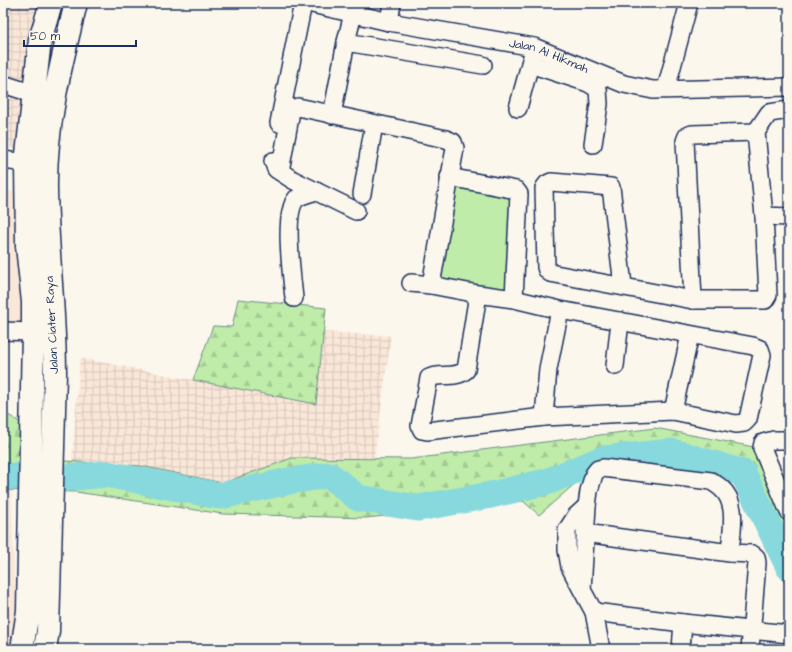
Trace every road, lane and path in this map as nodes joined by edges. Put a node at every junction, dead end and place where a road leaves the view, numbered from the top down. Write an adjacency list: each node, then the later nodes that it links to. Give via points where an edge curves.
1 (50, 3): 16 (main road, Jalan Ciater Raya, via 40,40)
2 (76, 3): 48 (main road, Jalan Ciater Raya, via 61,61 49,130 46,188 55,342 53,453)
3 (303, 3): 27 (street, via 273,161 276,169)
4 (308, 3): 7 (street, Jalan Al Hikmah)
5 (392, 3): 8 (street)
6 (689, 3): 15 (street)
7 (353, 14): 8 (street, Jalan Al Hikmah); 9 (street)
8 (388, 22): 10 (street, Jalan Al Hikmah)
9 (346, 42): 12 (street); 19 (street)
10 (534, 47): 11 (street); 15 (street, Jalan Al Hikmah, via 624,84 653,90)
11 (530, 64): 17 (street); 22 (street, via 588,83 598,89 599,104)
12 (483, 65)
13 (3, 84): 16 (street)
14 (789, 87): 15 (street, Jalan Al Hikmah)
15 (666, 89)
16 (34, 94): 24 (main road, Jalan Ciater Raya)
17 (518, 108)
18 (789, 110): 21 (street, via 769,113)
19 (332, 115): 20 (street); 25 (street, via 298,107 291,109)
20 (374, 124): 26 (street, via 453,142); 28 (street)
21 (756, 132): 30 (street); 38 (street, via 692,134 687,136 685,141)
22 (593, 144)
23 (3, 160): 24 (street)
24 (26, 164): 42 (main road, Jalan Ciater Raya, via 27,246 33,302)
25 (281, 166)
26 (449, 177): 33 (street); 37 (street, via 516,190 519,194)
27 (316, 191): 29 (street); 36 (street, via 298,197 291,209 290,249)
28 (362, 194)
29 (356, 211)
30 (764, 216): 31 (street); 38 (street, via 767,298)
31 (789, 217)
32 (411, 283): 33 (street)
33 (431, 285): 35 (street)
34 (623, 285): 34 (street, via 611,187 551,182 547,184 544,188 547,270); 38 (street)
35 (478, 294): 37 (street); 46 (street, via 466,370 460,374 429,378 421,428 427,431)
36 (294, 298)
37 (514, 299): 39 (street)
38 (693, 300)
39 (560, 310): 40 (street); 46 (street, via 548,369)
40 (620, 321): 43 (street); 44 (street)
41 (3, 331): 42 (street)
42 (33, 332): 48 (main road, Jalan Ciater Raya, via 31,450)
43 (690, 335): 45 (street); 45 (street, via 760,349 762,355 750,413 744,423 736,424)
44 (615, 366)
45 (672, 411): 46 (street)
46 (544, 417)
47 (789, 440): 50 (street, via 768,441 763,443 762,448)
48 (40, 503): 58 (main road, Jalan Ciater Raya); 59 (main road, Jalan Ciater Raya, via 48,631)
49 (587, 506): 51 (street); 52 (street, via 594,474 598,469 711,481 722,488 733,511); 53 (street, via 576,516 567,530 570,567)
50 (789, 512)
51 (585, 533): 52 (street); 53 (street)
52 (730, 553): 56 (street, via 752,554 756,557)
53 (582, 590): 54 (street)
54 (594, 612): 55 (street); 60 (street)
55 (683, 623): 56 (street); 61 (street)
56 (752, 630): 57 (street); 62 (street)
57 (789, 634)
58 (22, 649)
59 (45, 649)
60 (601, 649)
61 (681, 649)
62 (750, 649)

